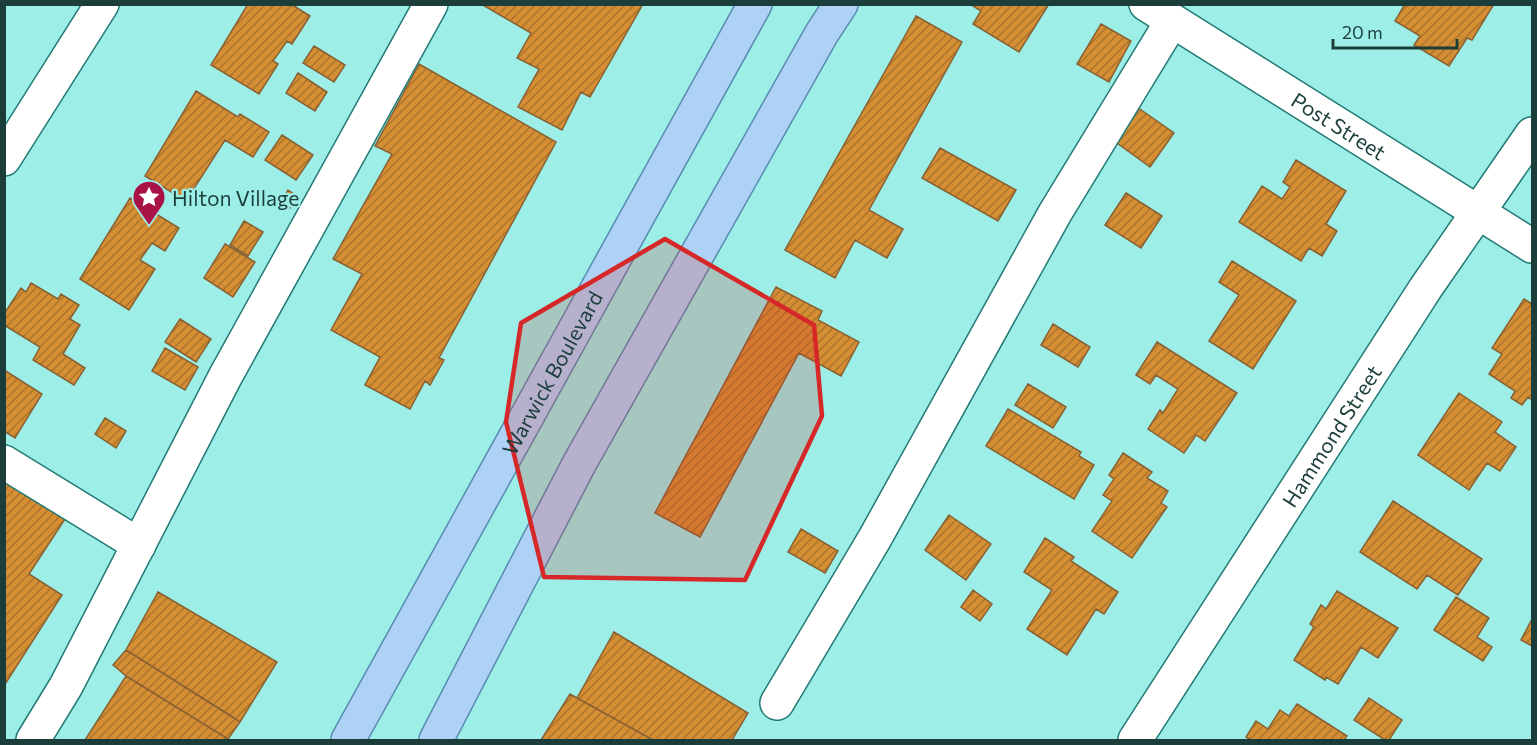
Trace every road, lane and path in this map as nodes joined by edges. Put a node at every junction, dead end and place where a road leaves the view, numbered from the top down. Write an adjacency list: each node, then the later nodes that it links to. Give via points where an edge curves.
1 (102, 4): 7 (street)
2 (431, 4): 11 (street, via 225,377)
3 (755, 4): 14 (main road, Warwick Boulevard)
4 (841, 4): 15 (main road, via 579,465)
5 (1159, 13): 8 (street, Post Street); 12 (street, via 1055,213 875,538)
6 (1533, 134): 8 (street, Hammond Street)
7 (4, 159)
8 (1479, 212): 9 (street, Post Street); 16 (street, Hammond Street, via 1425,289)
9 (1533, 246)
10 (4, 462): 11 (street)
11 (139, 545): 13 (street)
12 (777, 703)
13 (33, 741)
14 (348, 741)
15 (435, 741)
16 (1135, 741)

